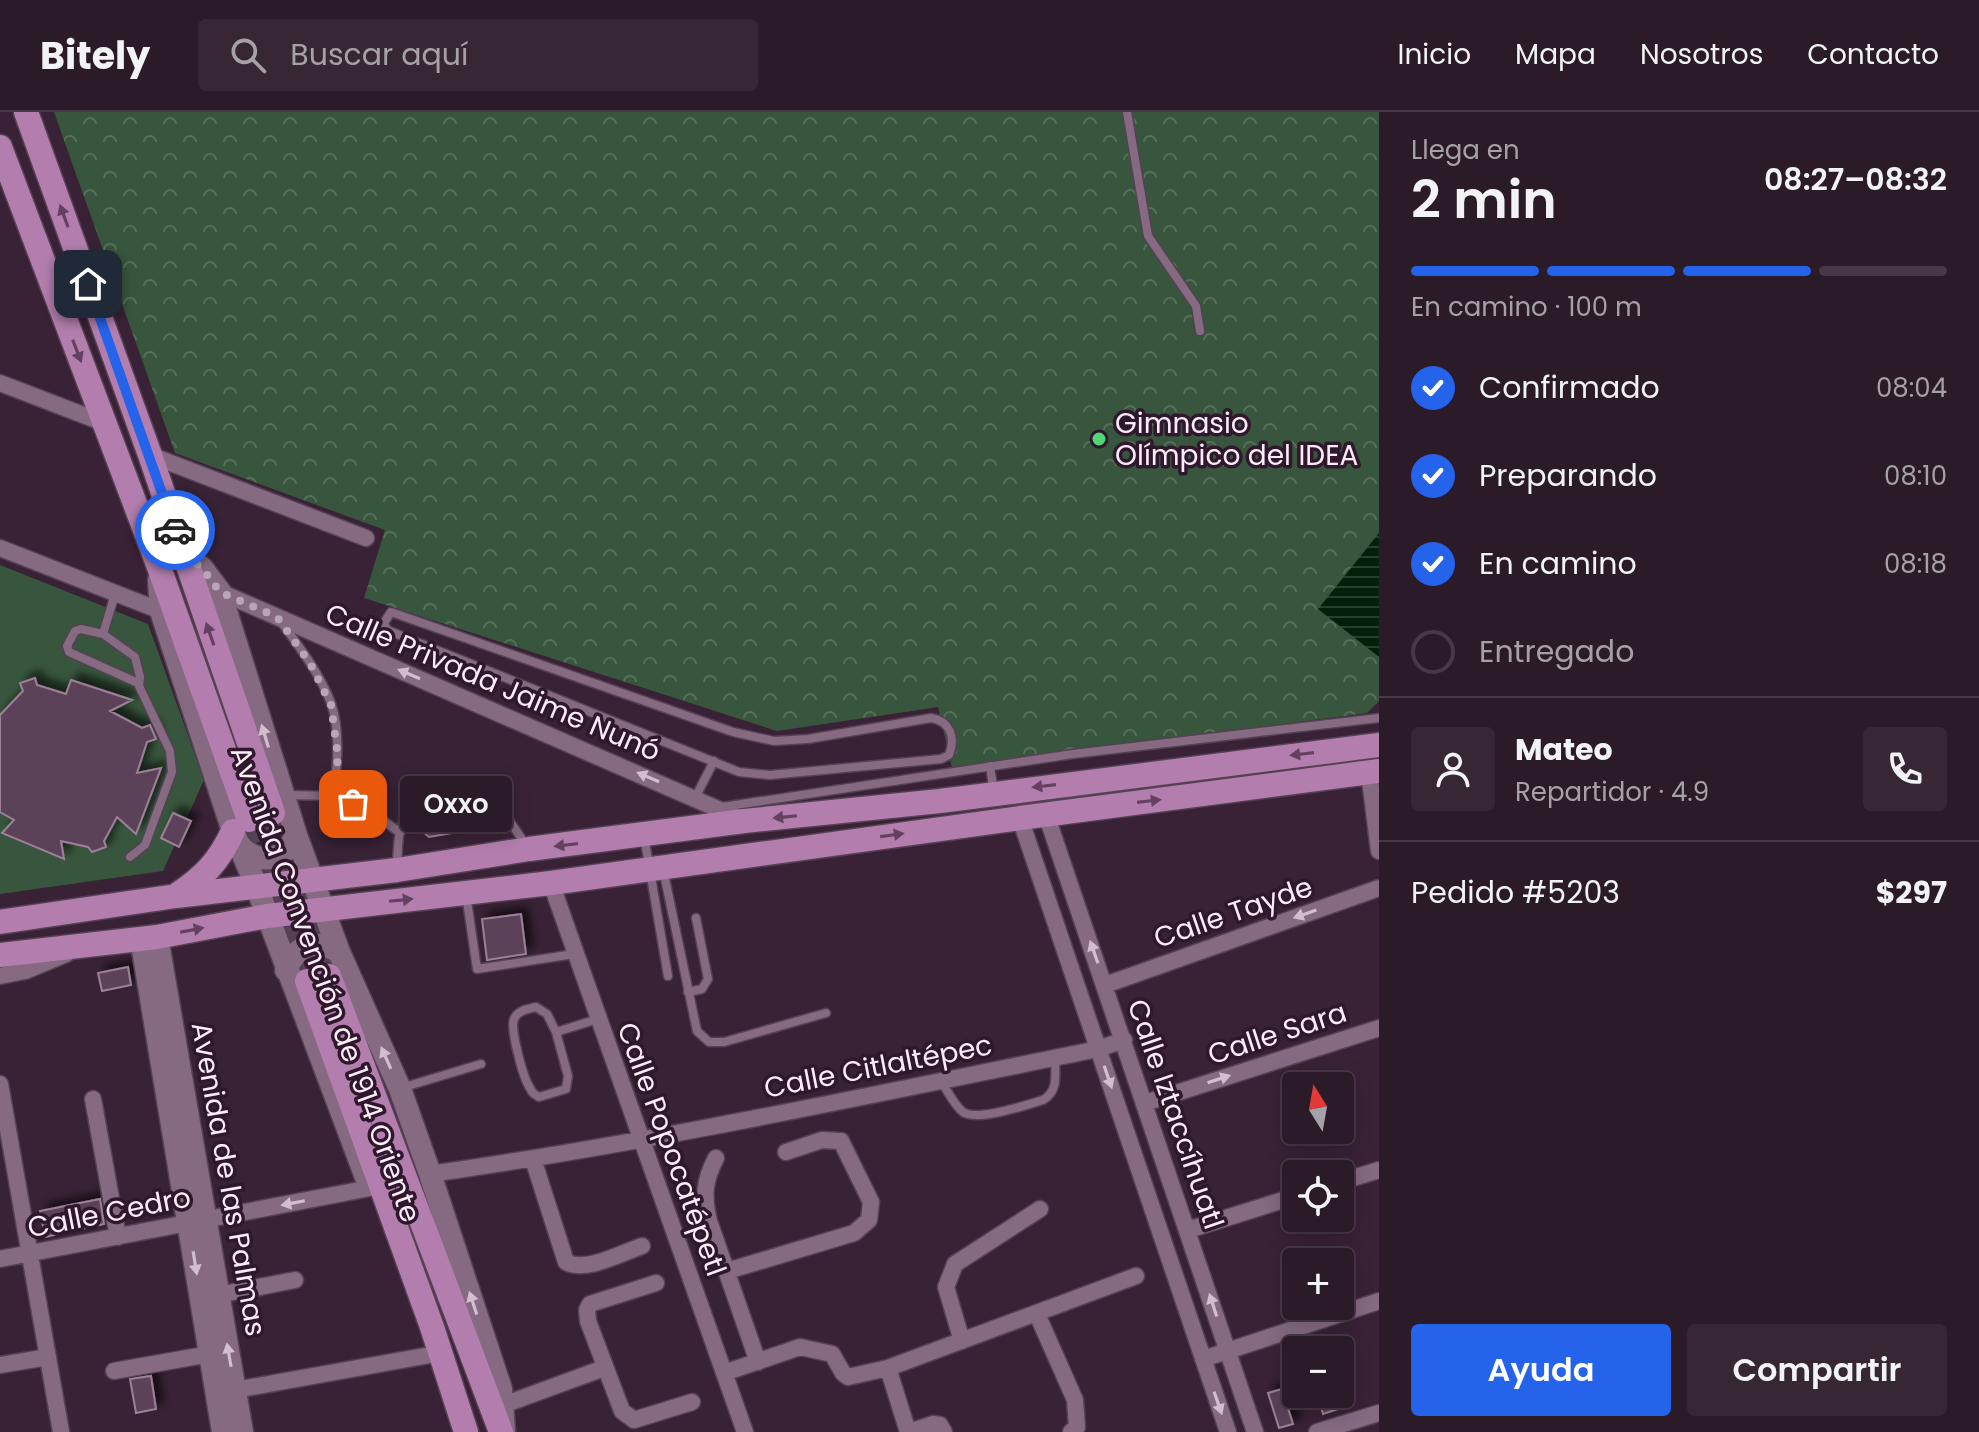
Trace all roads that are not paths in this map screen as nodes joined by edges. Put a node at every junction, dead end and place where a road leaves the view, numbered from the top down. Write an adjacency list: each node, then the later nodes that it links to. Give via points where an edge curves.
1 (26, 112): 7 (main road, Avenida Convención de 1914 Oriente, one-way to 1)
2 (1127, 112): 4 (lane, via 1148,236 1196,306)
3 (0, 147): 6 (main road, Avenida Convención de 1914 Oriente, one-way to 6)
4 (1200, 331)
5 (0, 383): 6 (street)
6 (104, 423): 11 (main road, Avenida Convención de 1914 Oriente)
7 (150, 455): 8 (street); 10 (main road, Avenida Convención de 1914 Oriente)
8 (366, 538)
9 (0, 548): 13 (street)
10 (183, 554): 12 (main road, Avenida Convención de 1914 Oriente); 26 (main road, Avenida Convención de 1914 Oriente, one-way to 10)
11 (159, 567): 14 (main road, Avenida Convención de 1914 Oriente); 31 (main road, Avenida Convención de 1914 Oriente)
12 (220, 592): 15 (street, Calle Privada Jaime Nunó); 26 (main road, Avenida Convención de 1914 Oriente, one-way to 12)
13 (115, 594): 14 (street); 16 (lane)
14 (161, 611): 31 (main road, Avenida Convención de 1914 Oriente)
15 (277, 617): 24 (lane, via 310,663 331,705 338,757); 25 (street, Calle Privada Jaime Nunó, one-way to 15)
16 (103, 634): 17 (lane, via 135,657); 17 (lane, via 75,631 69,652)
17 (138, 683): 37 (lane, via 170,751 172,772 145,845)
18 (1379, 718): 21 (lane)
19 (1379, 745): 23 (main road, one-way to 23)
20 (714, 761): 20 (lane, via 739,772 770,775 941,759 952,747 949,725 931,718 774,741 394,612 384,623 387,630); 25 (lane)
21 (990, 766): 23 (lane); 27 (lane)
22 (1374, 772): 28 (main road, one-way to 22); 36 (street)
23 (994, 793): 30 (main road, one-way to 30)
24 (334, 796): 26 (lane); 32 (lane, via 371,811)
25 (695, 798): 27 (street, Calle Privada Jaime Nunó)
26 (278, 804): 33 (main road, Avenida Convención de 1914 Oriente)
27 (718, 808): 30 (street, Calle Privada Jaime Nunó)
28 (1046, 814): 29 (main road); 60 (street, Calle Iztaccíhuatl, one-way to 28)
29 (1020, 818): 38 (main road, one-way to 29); 67 (street, Calle Iztaccíhuatl)
30 (744, 821): 34 (main road)
31 (241, 832): 33 (main road, via 248,854 259,859 283,855); 42 (main road, Avenida Convención de 1914 Oriente); 45 (main road, via 209,871)
32 (400, 833): 35 (lane, via 418,806 475,797 495,804); 39 (lane)
33 (296, 835): 40 (main road, Avenida Convención de 1914 Oriente)
34 (643, 835): 35 (main road, one-way to 35); 38 (lane)
35 (529, 849): 39 (main road)
36 (1379, 851)
37 (130, 857)
38 (655, 869): 41 (main road); 59 (lane); 61 (lane)
39 (397, 870): 40 (main road)
40 (313, 880): 42 (main road); 48 (main road, Avenida Convención de 1914 Oriente)
41 (551, 883): 44 (main road); 55 (street, Calle Popocatépetl)
42 (256, 885): 45 (main road); 49 (main road, Avenida Convención de 1914 Oriente)
43 (1379, 888): 60 (street, Calle Tayde, one-way to 60)
44 (466, 893): 48 (main road, one-way to 44); 55 (lane, via 477,969)
45 (176, 896): 47 (main road)
46 (0, 908): 47 (main road, via 48,901)
47 (92, 908): 51 (main road)
48 (324, 909): 49 (main road); 54 (main road, Avenida Convención de 1914 Oriente)
49 (267, 916): 52 (main road, one-way to 49); 57 (main road, Avenida Convención de 1914 Oriente)
50 (696, 918): 61 (lane, via 708,979 702,989)
51 (0, 922)
52 (149, 937): 53 (main road); 85 (main road, Avenida de las Palmas)
53 (87, 945): 56 (main road); 58 (street)
54 (339, 952): 57 (main road, via 327,945 301,949 292,958); 72 (main road, Avenida Convención de 1914 Oriente, one-way to 54)
55 (574, 954): 63 (street, Calle Popocatépetl)
56 (0, 955)
57 (308, 975): 82 (main road, Avenida Convención de 1914 Oriente); 114 (main road, Avenida Convención de 1914 Oriente); 118 (main road, Avenida Convención de 1914 Oriente)
58 (0, 976)
59 (668, 976)
60 (1105, 985): 66 (street, Calle Iztaccíhuatl)
61 (688, 992): 62 (lane, via 697,1031 709,1042)
62 (826, 1013)
63 (598, 1019): 65 (lane); 75 (street, Calle Popocatépetl)
64 (1379, 1028): 74 (street, Calle Sara, one-way to 64)
65 (556, 1032): 65 (lane, via 568,1076 566,1089 539,1097 527,1081 514,1017 536,1007 547,1014)
66 (1124, 1040): 67 (street, Calle Citlaltépec); 74 (street, Calle Iztaccíhuatl)
67 (1098, 1049): 68 (street, Calle Citlaltépec); 103 (street, Calle Iztaccíhuatl, one-way to 103)
68 (1055, 1058): 70 (street, Calle Citlaltépec); 70 (lane, via 1051,1096 987,1114 961,1111)
69 (481, 1064): 72 (lane)
70 (940, 1080): 75 (street, Calle Citlaltépec)
71 (0, 1084): 89 (street)
72 (400, 1089): 80 (main road, Avenida Convención de 1914 Oriente)
73 (93, 1099): 87 (street)
74 (1145, 1103): 86 (street, Calle Iztaccíhuatl)
75 (641, 1139): 78 (street); 109 (street, Calle Popocatépetl)
76 (786, 1152): 91 (street, via 822,1140 841,1141 871,1202 869,1220 854,1233)
77 (716, 1158): 91 (street, via 703,1198)
78 (533, 1159): 80 (street); 88 (street, via 566,1262 586,1265)
79 (1379, 1170): 81 (street)
80 (430, 1174): 112 (main road, Avenida Convención de 1914 Oriente, one-way to 80)
81 (1354, 1178)
82 (370, 1188): 85 (street, Calle Cedro, one-way to 85); 101 (main road, Avenida Convención de 1914 Oriente)
83 (1282, 1200): 86 (street)
84 (1040, 1209): 98 (street, via 955,1264 946,1287)
85 (197, 1221): 87 (street, Calle Cedro); 95 (main road, Avenida de las Palmas); 100 (main road, Avenida de las Palmas, one-way to 100)
86 (1188, 1230): 99 (street, Calle Iztaccíhuatl, one-way to 86)
87 (118, 1237): 89 (street, Calle Cedro)
88 (642, 1246)
89 (30, 1254): 90 (street, Calle Cedro); 102 (street)
90 (0, 1259)
91 (727, 1271): 104 (street)
92 (1136, 1276): 97 (street)
93 (295, 1280): 95 (street)
94 (656, 1283): 106 (street, via 590,1304 588,1321)
95 (218, 1295): 110 (main road, Avenida de las Palmas, one-way to 95)
96 (1379, 1301): 99 (street)
97 (1037, 1314): 98 (street); 122 (street, via 1075,1400 1077,1427)
98 (962, 1341): 107 (street)
99 (1228, 1350): 103 (street); 124 (street, Calle Iztaccíhuatl)
100 (210, 1354): 108 (street); 116 (main road, Avenida de las Palmas)
101 (430, 1355): 110 (street); 114 (main road, Avenida Convención de 1914 Oriente)
102 (48, 1357): 105 (street); 115 (street)
103 (1203, 1359): 123 (street, Calle Iztaccíhuatl, one-way to 123)
104 (758, 1362): 107 (street, via 800,1347 832,1354 848,1377); 109 (street)
105 (0, 1365)
106 (604, 1368): 111 (street, via 622,1411 634,1420); 112 (street)
107 (888, 1368): 120 (street)
108 (114, 1371)
109 (724, 1373): 119 (street, Calle Popocatépetl)
110 (235, 1390): 117 (main road, Avenida de las Palmas)
111 (692, 1402)
112 (503, 1405): 118 (main road, Avenida Convención de 1914 Oriente)
113 (1379, 1413): 125 (street)
114 (463, 1424)
115 (61, 1432)
116 (223, 1432)
117 (242, 1432)
118 (503, 1432)
119 (745, 1432)
120 (908, 1432): 121 (street, via 933,1424)
121 (944, 1432)
122 (1071, 1432)
123 (1228, 1432)
124 (1255, 1432)
125 (1317, 1432)

